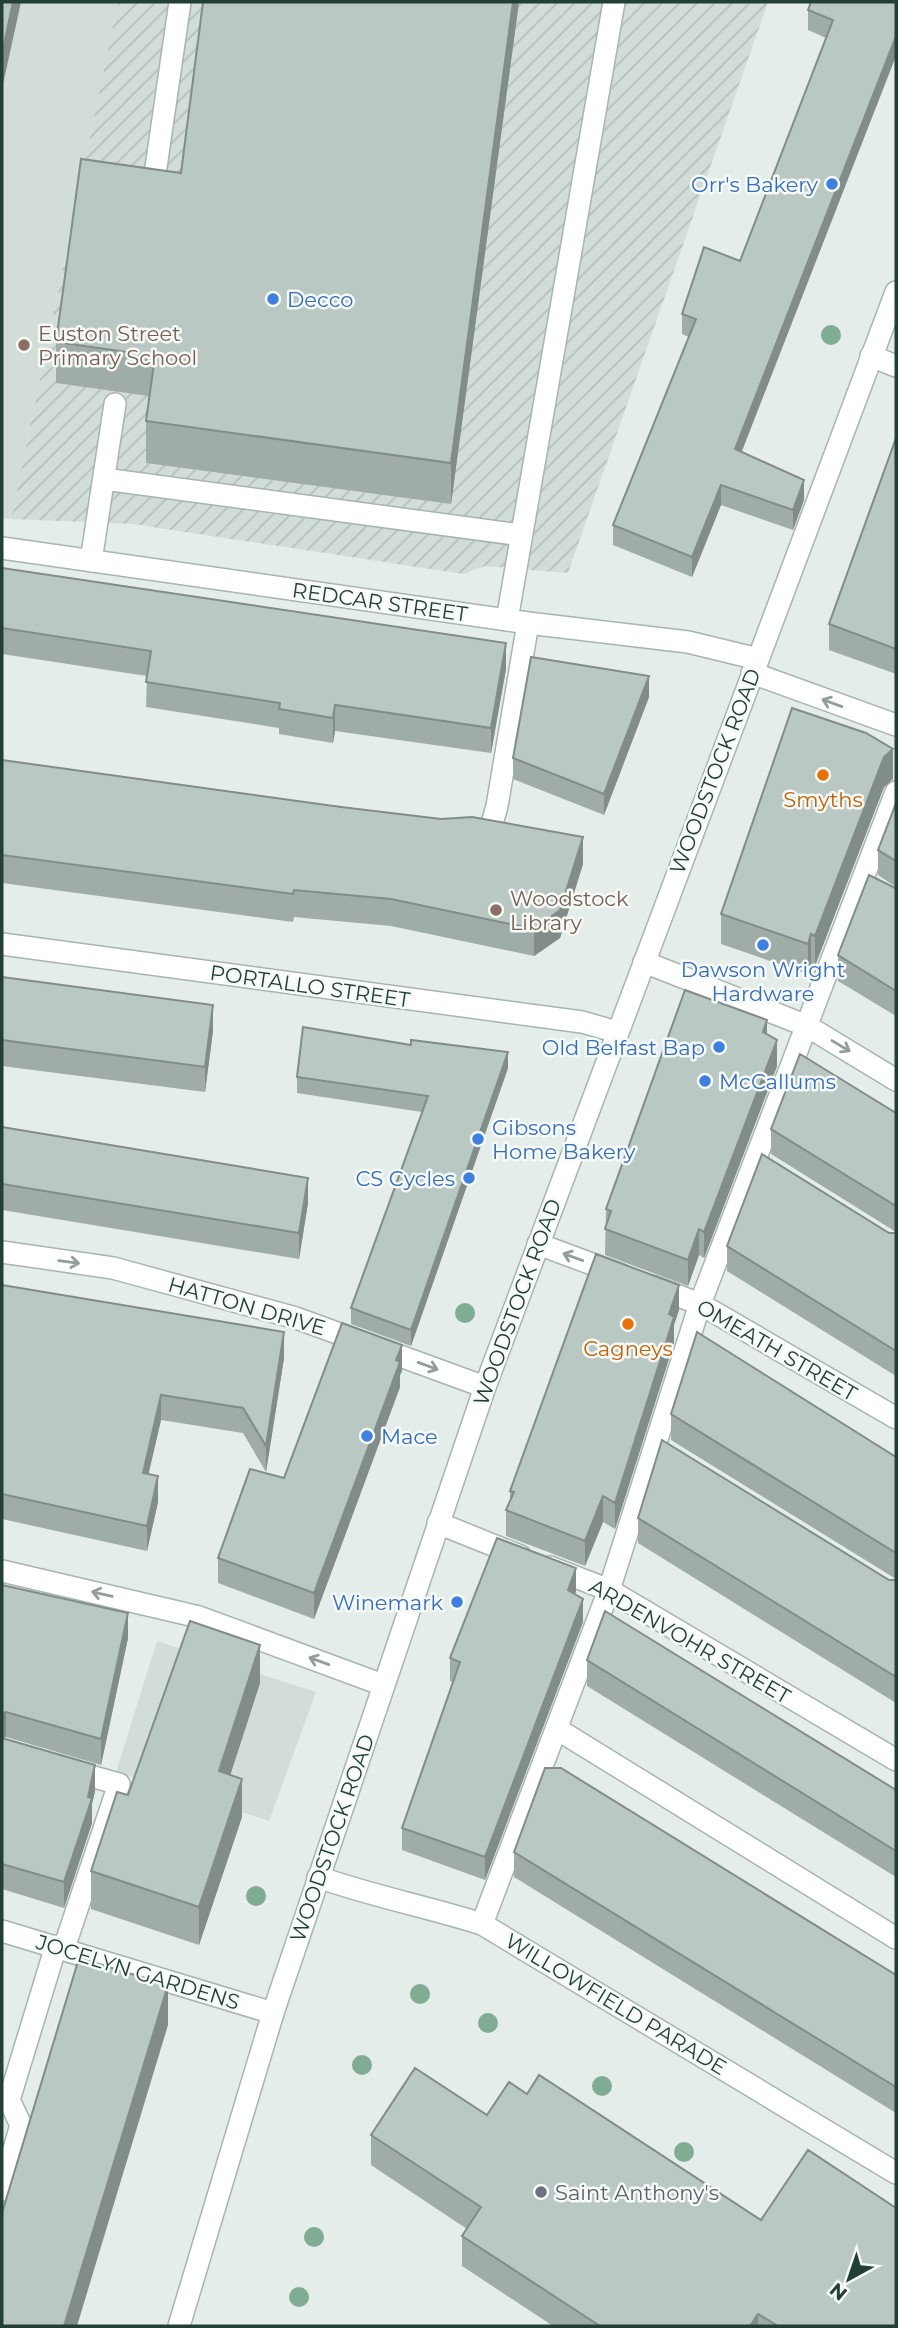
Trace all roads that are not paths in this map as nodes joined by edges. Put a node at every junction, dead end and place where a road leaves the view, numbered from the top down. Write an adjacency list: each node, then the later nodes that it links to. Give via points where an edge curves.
1 (180, 2): 3 (street)
2 (614, 2): 9 (street)
3 (154, 181)
4 (896, 292): 5 (street, WOODSTOCK ROAD)
5 (871, 356): 6 (street); 13 (street, WOODSTOCK ROAD)
6 (896, 366)
7 (115, 404): 8 (street)
8 (104, 479): 9 (street); 11 (street)
9 (521, 535): 12 (street)
10 (2, 548): 11 (street, REDCAR STREET)
11 (91, 561): 12 (street, REDCAR STREET)
12 (518, 622): 13 (street, REDCAR STREET, via 688,642); 16 (street, via 490,831)
13 (755, 666): 14 (street, REDCAR STREET, one-way to 13); 20 (street, WOODSTOCK ROAD)
14 (896, 725)
15 (896, 792): 17 (street)
16 (455, 833)
17 (864, 882): 18 (street); 21 (street)
18 (886, 895)
19 (2, 944): 22 (street, PORTALLO STREET, via 582,1023)
20 (644, 962): 21 (street); 22 (street, WOODSTOCK ROAD)
21 (807, 1026): 23 (street, one-way to 23); 26 (street, via 762,1164)
22 (617, 1032): 24 (street, WOODSTOCK ROAD)
23 (896, 1080)
24 (538, 1244): 26 (street, OMEATH STREET, one-way to 24); 27 (street, WOODSTOCK ROAD)
25 (2, 1252): 27 (street, HATTON DRIVE, one-way to 27, via 113,1268 283,1315)
26 (700, 1304): 28 (street, OMEATH STREET); 29 (street)
27 (485, 1387): 31 (street, WOODSTOCK ROAD)
28 (896, 1418)
29 (654, 1445): 30 (street); 33 (street)
30 (677, 1459)
31 (438, 1523): 33 (street, ARDENVOHR STREET); 34 (street, WOODSTOCK ROAD)
32 (2, 1571): 34 (street, one-way to 32, via 199,1617)
33 (609, 1590): 35 (street); 36 (street, ARDENVOHR STREET)
34 (383, 1685): 38 (street, WOODSTOCK ROAD)
35 (557, 1728): 39 (street); 41 (street)
36 (896, 1760)
37 (54, 1765): 42 (street, via 119,1784)
38 (318, 1877): 39 (street, WILLOWFIELD PARADE); 43 (street, WOODSTOCK ROAD)
39 (482, 1924): 44 (street, WILLOWFIELD PARADE)
40 (2, 1931): 42 (street, JOCELYN GARDENS)
41 (896, 1938)
42 (60, 1947): 43 (street, JOCELYN GARDENS); 45 (street, via 9,2100 21,2125)
43 (273, 2013): 46 (street, WOODSTOCK ROAD)
44 (896, 2173)
45 (2, 2190)
46 (179, 2326)

